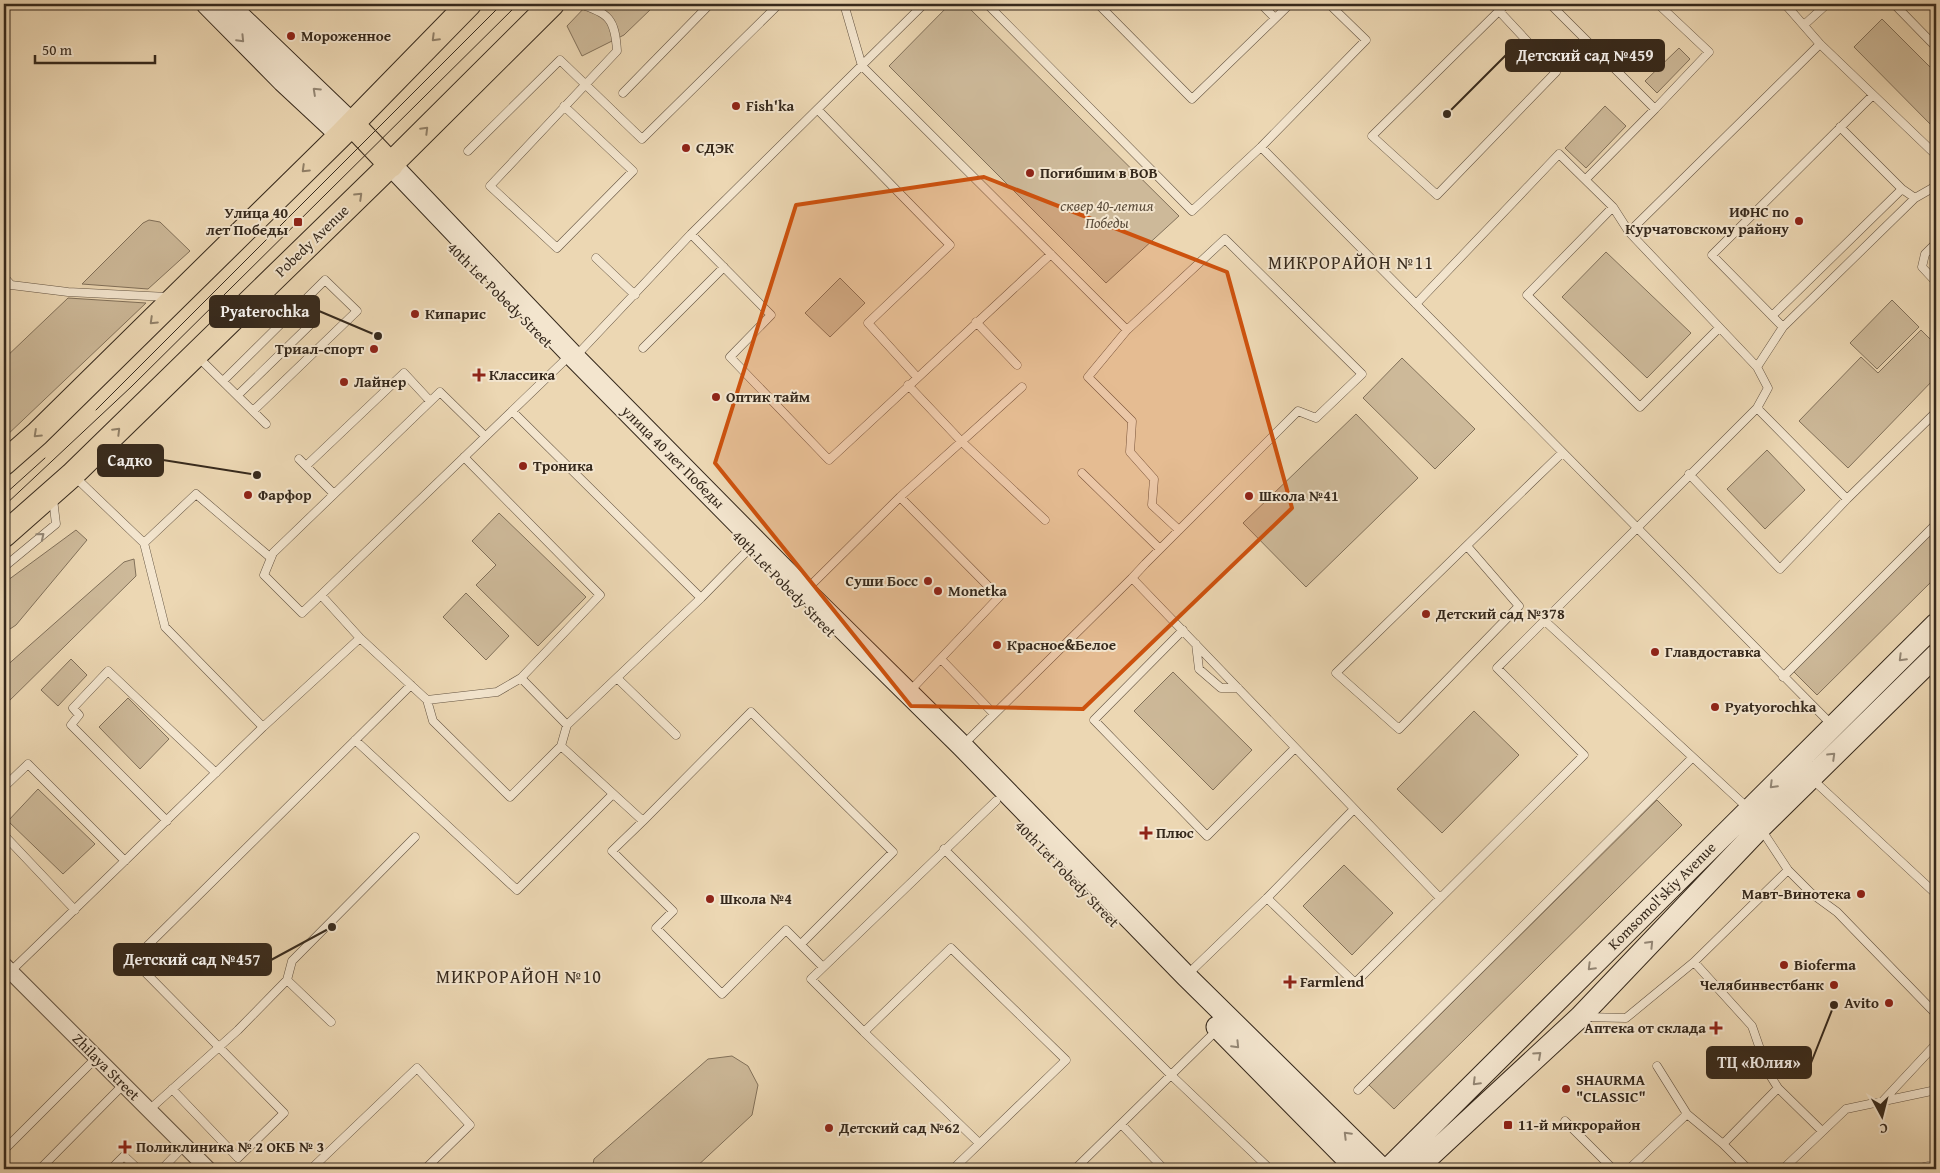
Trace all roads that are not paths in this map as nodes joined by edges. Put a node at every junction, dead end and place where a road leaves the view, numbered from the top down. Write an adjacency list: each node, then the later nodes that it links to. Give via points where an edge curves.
1 (207, 4): 34 (street, 40th Let Pobedy Street, one-way to 34, via 282,82)
2 (227, 4): 34 (street, 40th Let Pobedy Street, one-way to 2)
3 (469, 4): 34 (main road, one-way to 34)
4 (552, 4): 38 (main road, Pobedy Avenue, one-way to 4)
5 (579, 4): 27 (lane, via 598,9 616,28 617,51)
6 (710, 4): 28 (lane)
7 (779, 4): 27 (lane, via 642,139)
8 (844, 4): 26 (lane)
9 (924, 4): 26 (lane)
10 (987, 4): 35 (lane, via 1192,211)
11 (1098, 4): 22 (lane, via 1192,99)
12 (1261, 4): 22 (lane)
13 (1290, 4): 22 (lane)
14 (1329, 4): 35 (lane, via 1366,40)
15 (1506, 4): 21 (lane)
16 (1551, 4): 31 (lane)
17 (1658, 4): 31 (lane, via 1709,52)
18 (1785, 4): 23 (lane)
19 (1827, 4): 23 (lane)
20 (1894, 4): 25 (lane)
21 (1499, 11): 21 (lane, via 1372,136 1436,195 1556,72)
22 (1275, 18)
23 (1804, 25): 24 (lane)
24 (1820, 44): 29 (lane); 44 (lane)
25 (1936, 47)
26 (862, 66): 32 (lane); 47 (lane)
27 (585, 84): 30 (lane); 36 (lane, via 560,60)
28 (623, 93)
29 (1873, 95): 33 (lane); 37 (lane)
30 (564, 106): 30 (lane, via 633,171 557,248 490,186)
31 (1656, 109): 39 (lane)
32 (818, 110): 45 (lane); 66 (lane, via 950,245 868,323)
33 (1840, 127): 41 (lane); 55 (lane, via 1712,255)
34 (346, 130): 38 (main road, 40th Let Pobedy Street); 53 (main road, one-way to 53)
35 (1261, 147): 54 (lane)
36 (468, 151)
37 (1936, 155)
38 (385, 170): 62 (main road, Pobedy Avenue, one-way to 38); 63 (street, 40th Let Pobedy Street)
39 (1586, 179): 43 (lane); 54 (lane, via 1559,154)
40 (1936, 186): 42 (lane)
41 (1902, 189): 42 (lane); 55 (lane)
42 (1915, 198): 58 (lane)
43 (1614, 207): 44 (lane); 59 (lane, via 1527,295 1640,407)
44 (1629, 232): 59 (lane)
45 (691, 234): 49 (lane); 52 (lane)
46 (1936, 243): 51 (lane, via 1925,254 1922,267)
47 (1051, 254): 56 (lane); 60 (lane)
48 (596, 258): 52 (lane)
49 (724, 267): 61 (lane); 68 (lane, via 771,315 730,357 829,460)
50 (4, 277): 53 (lane, via 11,285 68,292)
51 (1936, 282)
52 (635, 295): 63 (lane)
53 (176, 298): 82 (main road, one-way to 82, via 38,434)
54 (1416, 304): 79 (lane)
55 (1772, 316): 58 (lane)
56 (976, 322): 64 (lane); 66 (lane)
57 (312, 323): 70 (lane)
58 (1783, 327): 65 (lane)
59 (1719, 328): 65 (lane)
60 (1127, 330): 94 (lane, via 1088,377 1132,421 1130,452 1154,479 1152,505); 94 (lane, via 1225,239 1362,374 1316,418 1298,411)
61 (642, 348)
62 (195, 354): 67 (lane); 86 (main road, Pobedy Avenue, one-way to 62)
63 (570, 359): 74 (lane); 98 (street, 40th Let Pobedy Street); 103 (street, улица 40 лет Победы)
64 (1017, 365)
65 (1757, 367): 72 (lane, via 1768,388)
66 (917, 377): 68 (lane)
67 (223, 381): 70 (lane); 73 (lane, via 325,280 357,311)
68 (908, 385): 78 (lane)
69 (1022, 387): 78 (lane)
70 (238, 395): 73 (lane)
71 (430, 401): 77 (lane, via 440,392); 83 (lane, via 404,373); 88 (lane)
72 (1757, 408): 85 (lane); 90 (lane)
73 (253, 411): 76 (lane)
74 (512, 411): 77 (lane); 105 (lane)
75 (1936, 412): 90 (lane)
76 (266, 424)
77 (485, 436): 80 (lane)
78 (961, 441): 89 (lane); 91 (lane)
79 (1562, 453): 93 (lane); 97 (lane)
80 (464, 457): 104 (lane); 114 (lane, via 600,596)
81 (299, 459): 83 (lane)
82 (4, 463)
83 (306, 466): 88 (lane)
84 (1082, 473): 99 (lane)
85 (1689, 474): 90 (lane, via 1780,569); 93 (lane)
86 (72, 475): 87 (main road, Pobedy Avenue); 96 (lane)
87 (52, 494): 95 (main road, Pobedy Avenue); 101 (lane, one-way to 87, via 56,524)
88 (334, 494): 100 (lane)
89 (900, 498): 103 (lane); 112 (lane, via 999,597)
90 (1847, 499)
91 (1045, 520)
92 (1936, 524): 113 (lane)
93 (1636, 528): 106 (lane); 113 (lane)
94 (1179, 530): 99 (lane)
95 (4, 535)
96 (144, 543): 100 (lane, via 196,494); 123 (lane, via 165,627)
97 (1467, 546): 97 (lane, via 1519,606 1399,729 1336,673)
98 (749, 549): 103 (street, 40th Let Pobedy Street); 105 (lane)
99 (1160, 550): 102 (lane)
100 (271, 558): 104 (lane, via 264,575 302,613)
101 (4, 567)
102 (1132, 578): 108 (lane); 120 (lane)
103 (801, 594): 118 (street, улица 40 лет Победы); 134 (street, 40th Let Pobedy Street)
104 (321, 595): 109 (lane)
105 (701, 598): 115 (lane)
106 (1545, 621): 129 (lane); 147 (lane, via 1497,668 1584,755)
107 (1936, 624): 122 (street, Komsomol'skiy Avenue, one-way to 122)
108 (1183, 630): 110 (lane); 128 (lane, via 1094,720 1208,836)
109 (360, 638): 116 (lane); 123 (lane)
110 (1196, 644): 117 (lane); 117 (lane, via 1199,669 1221,688)
111 (1936, 655): 131 (street, Komsomol'skiy Avenue, one-way to 111)
112 (942, 659): 118 (lane); 120 (lane)
113 (1783, 677): 122 (lane)
114 (521, 678): 119 (lane, via 497,692); 121 (lane)
115 (616, 678): 121 (lane); 124 (lane)
116 (411, 685): 119 (lane); 125 (lane)
117 (1238, 688): 128 (lane)
118 (908, 693): 127 (street, улица 40 лет Победы)
119 (427, 700): 126 (lane, via 433,720 510,797)
120 (994, 714): 127 (lane)
121 (567, 726): 126 (lane)
122 (1833, 726): 136 (street, Komsomol'skiy Avenue, one-way to 136)
123 (263, 728): 130 (lane)
124 (676, 735)
125 (355, 740): 133 (lane, via 517,890); 161 (lane, via 133,960)
126 (561, 746): 133 (lane)
127 (962, 746): 134 (street, 40th Let Pobedy Street)
128 (1295, 748): 135 (lane)
129 (1692, 758): 136 (lane); 168 (lane)
130 (216, 773): 137 (lane); 137 (lane, via 108,671 73,708 79,715 71,725)
131 (1810, 777): 139 (street, Komsomol'skiy Avenue); 145 (lane)
132 (4, 787): 143 (lane, via 28,764)
133 (613, 794): 138 (lane)
134 (1001, 796): 142 (lane); 154 (street, 40th Let Pobedy Street)
135 (1354, 809): 146 (lane); 147 (lane)
136 (1749, 809): 194 (street, Komsomol'skiy Avenue, one-way to 194)
137 (167, 821): 143 (lane)
138 (643, 821): 149 (lane, via 612,851 672,911 656,928 722,994 786,930); 149 (lane, via 752,712 893,852)
139 (1760, 828): 144 (lane); 156 (street, Komsomol'skiy Avenue, one-way to 139)
140 (4, 834): 148 (lane)
141 (415, 837): 153 (lane, via 292,961)
142 (944, 849): 151 (lane); 164 (lane)
143 (125, 861): 148 (lane)
144 (1788, 870): 150 (lane); 155 (lane, via 1811,893 1838,912)
145 (1936, 894)
146 (1267, 898): 147 (lane, via 1355,983); 154 (lane)
147 (1440, 898)
148 (75, 910): 152 (lane)
149 (801, 944): 151 (lane)
150 (1694, 962): 156 (lane, via 1626,1018); 166 (lane, via 1752,1026 1768,1072)
151 (824, 967): 159 (lane, via 811,979)
152 (7, 968): 162 (street, Zhilaya Street)
153 (287, 980): 157 (lane); 161 (lane)
154 (1182, 981): 158 (street, 40th Let Pobedy Street); 193 (street, 40th Let Pobedy Street, one-way to 154)
155 (1936, 1014)
156 (1580, 1017): 195 (street, Komsomol'skiy Avenue, one-way to 156)
157 (332, 1022)
158 (1219, 1028): 164 (lane); 192 (street, 40th Let Pobedy Street, one-way to 192)
159 (864, 1032): 176 (lane); 176 (lane, via 951,948 958,954 1066,1060)
160 (1936, 1044): 170 (lane)
161 (218, 1046): 167 (lane); 167 (lane, via 284,1113 238,1158)
162 (96, 1058): 165 (street, Zhilaya Street); 179 (lane)
163 (1656, 1066): 172 (lane)
164 (1171, 1075): 174 (lane); 191 (lane)
165 (123, 1085): 171 (street, Zhilaya Street); 181 (lane)
166 (1778, 1088): 175 (lane); 177 (lane)
167 (172, 1089): 171 (lane)
168 (1358, 1090)
169 (1936, 1090): 170 (lane)
170 (1880, 1104): 175 (lane, via 1846,1109)
171 (149, 1110): 178 (street, Zhilaya Street)
172 (1687, 1114): 177 (lane); 197 (lane)
173 (1565, 1121): 196 (lane)
174 (1122, 1125): 189 (lane); 190 (lane)
175 (1822, 1131): 199 (lane)
176 (979, 1143): 188 (lane)
177 (1723, 1144): 198 (lane)
178 (184, 1146): 184 (lane); 185 (street, Zhilaya Street)
179 (4, 1150)
180 (1936, 1164): 200 (lane)
181 (40, 1169)
182 (111, 1169): 183 (lane, via 124,1156)
183 (138, 1169)
184 (162, 1169)
185 (208, 1169)
186 (311, 1169): 187 (lane, via 417,1068 470,1125)
187 (425, 1169)
188 (953, 1169)
189 (1076, 1169)
190 (1164, 1169)
191 (1270, 1169)
192 (1357, 1169)
193 (1382, 1169)
194 (1388, 1169)
195 (1416, 1169)
196 (1613, 1169)
197 (1629, 1169)
198 (1748, 1169)
199 (1783, 1169)
200 (1916, 1169)

